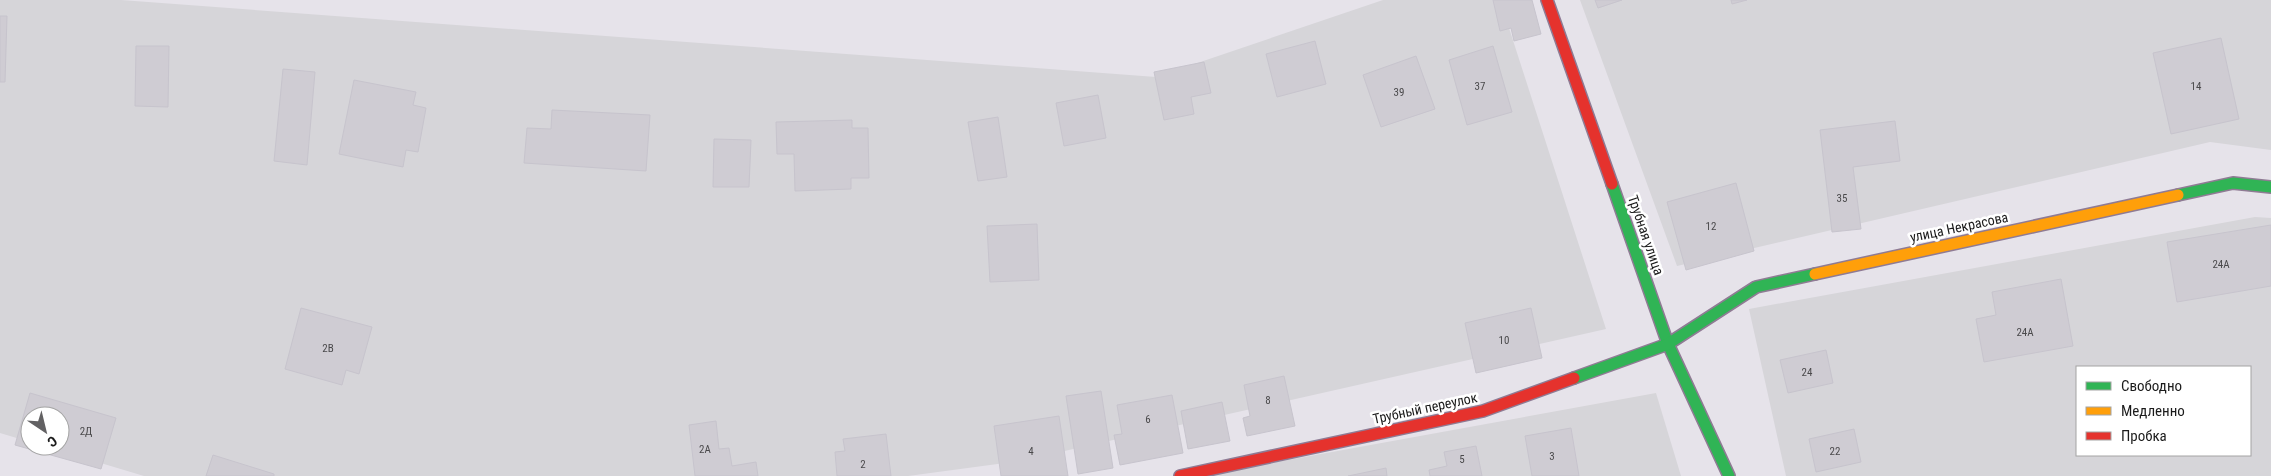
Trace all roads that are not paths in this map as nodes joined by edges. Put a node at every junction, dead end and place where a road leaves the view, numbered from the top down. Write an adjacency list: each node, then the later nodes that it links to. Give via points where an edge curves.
1 (1547, 0): 3 (street, Трубная улица)
2 (2271, 187): 3 (street, улица Некрасова, via 2233,183 1756,287)
3 (1668, 344): 4 (street, Трубный переулок, via 1483,411); 5 (street, Трубная улица)
4 (1180, 476)
5 (1728, 476)

